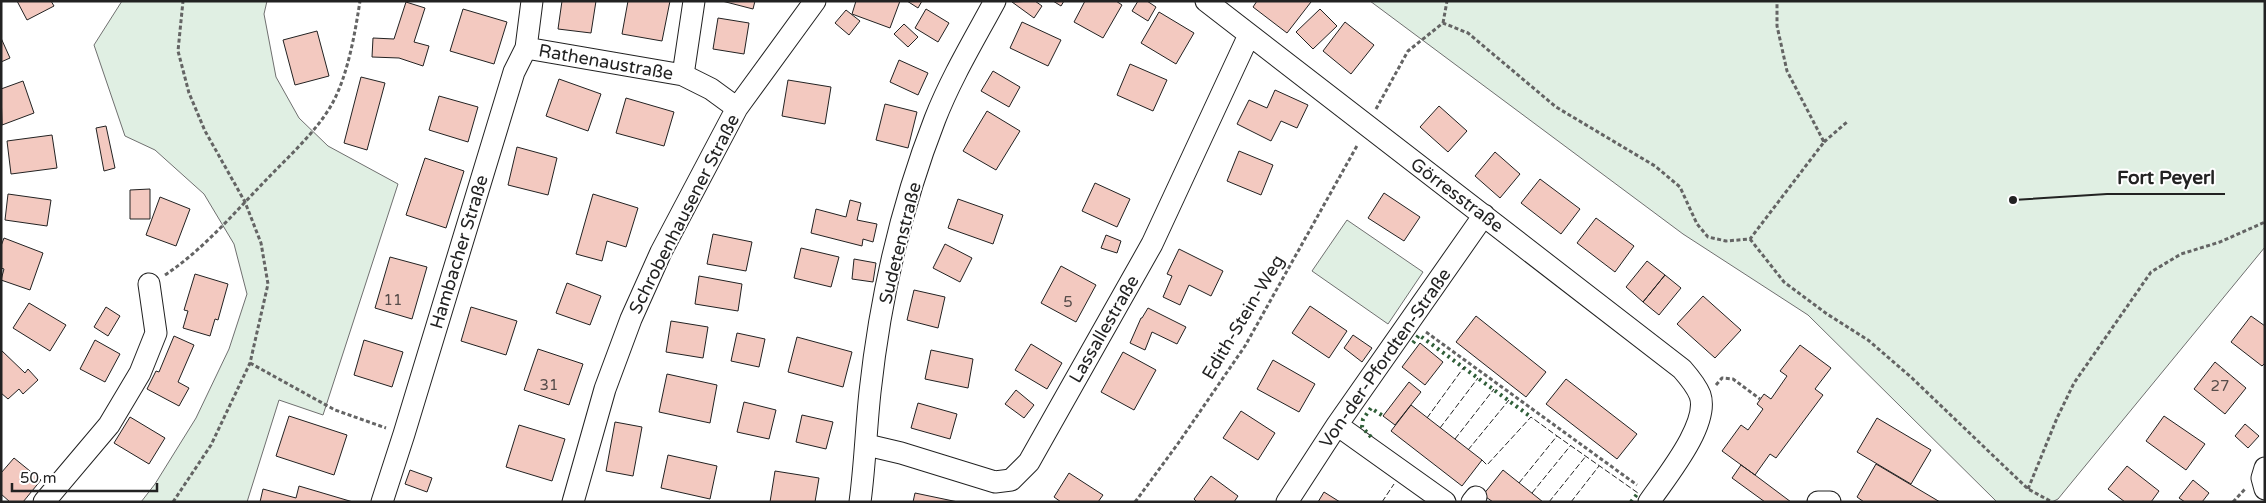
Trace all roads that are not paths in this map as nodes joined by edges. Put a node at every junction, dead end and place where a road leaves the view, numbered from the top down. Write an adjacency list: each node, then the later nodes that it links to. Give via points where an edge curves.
1 (532, 1): 7 (street, Hambacher Straße)
2 (694, 1): 8 (street)
3 (815, 1): 9 (street, Schrobenhausener Straße)
4 (995, 1): 13 (street, Sudetenstraße, via 958,68 935,119 904,219 888,279 878,338)
5 (1206, 1): 6 (street, Görresstraße)
6 (1250, 35): 10 (street, Görresstraße); 13 (street, Lassallestraße, via 1152,244 1029,462 1018,474 1011,480 995,482)
7 (526, 48): 8 (street, Rathenaustraße); 18 (street, Hambacher Straße, via 514,72)
8 (683, 74): 9 (street, Rathenaustraße)
9 (737, 108): 19 (street, Schrobenhausener Straße, via 665,243 631,319 605,389)
10 (1484, 215): 12 (street, Von-der-Pfordten-Straße); 16 (street, Görresstraße, via 1682,369 1705,394 1697,428)
11 (149, 284): 17 (street, via 156,333 140,373 109,425)
12 (1337, 426): 21 (street, Von-der-Pfordten-Straße); 22 (street)
13 (867, 445): 20 (street, Sudetenstraße)
14 (2265, 468): 15 (street, via 2262,478)
15 (2265, 489)
16 (1654, 500)
17 (44, 502)
18 (382, 502)
19 (572, 502)
20 (860, 502)
21 (1287, 502)
22 (1445, 502)
23 (1818, 502): 24 (street)
24 (1830, 502)

